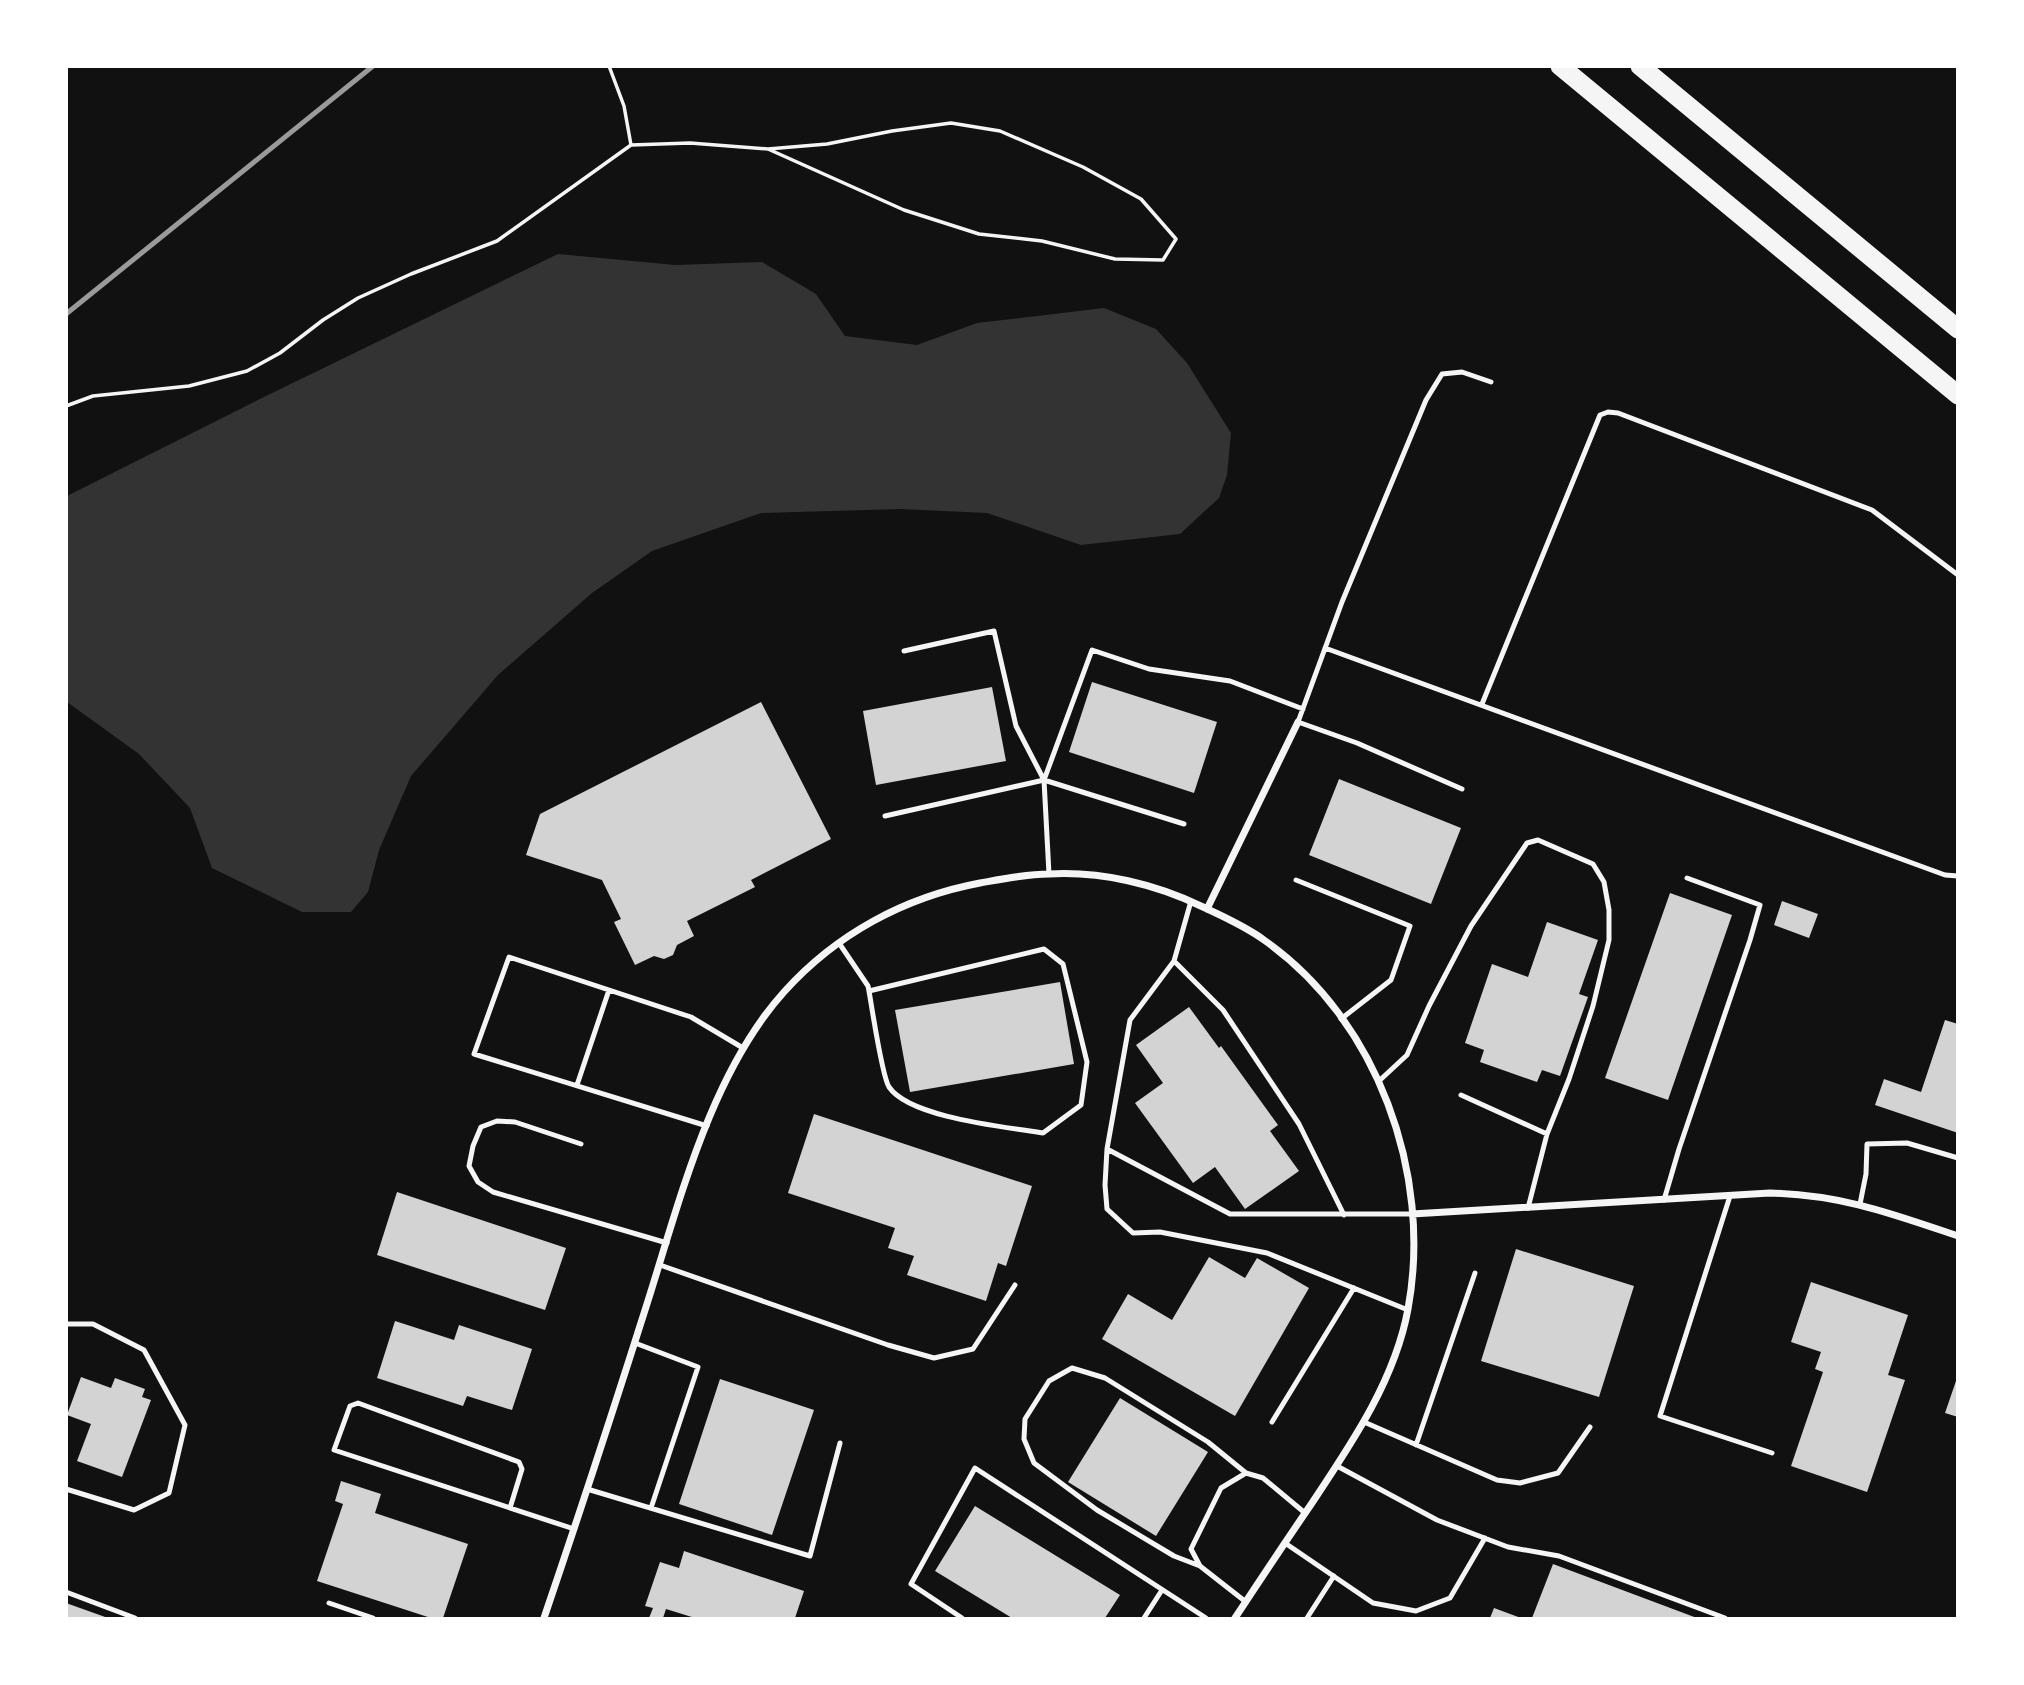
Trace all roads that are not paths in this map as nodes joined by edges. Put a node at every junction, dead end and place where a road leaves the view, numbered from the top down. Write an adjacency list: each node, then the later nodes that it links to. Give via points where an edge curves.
1 (1560, 66): 5 (highway)
2 (1640, 66): 3 (highway)
3 (1958, 329)
4 (1491, 382): 7 (lane, via 1462,372 1442,374 1426,400)
5 (1958, 395)
6 (1958, 575): 9 (lane, via 1872,510 1608,412 1600,415)
7 (1325, 648): 9 (lane); 10 (lane)
8 (904, 651): 12 (lane, via 994,631 1016,726)
9 (1482, 704): 17 (lane)
10 (1303, 709): 11 (lane); 12 (lane, via 1230,681 1149,670 1092,650)
11 (1298, 722): 13 (lane); 21 (street)
12 (1044, 780): 14 (lane); 15 (lane); 16 (lane)
13 (1462, 789)
14 (885, 816)
15 (1184, 824)
16 (1049, 874): 20 (street, via 1123,880); 22 (street, via 930,895 869,923)
17 (1958, 876)
18 (1686, 877): 37 (lane, via 1760,905)
19 (1296, 880): 26 (lane, via 1410,926 1391,980)
20 (1191, 901): 21 (street); 23 (lane)
21 (1207, 909): 26 (street, via 1281,953)
22 (839, 943): 25 (lane); 27 (street, via 783,993)
23 (1174, 961): 34 (lane, via 1130,1020); 40 (lane, via 1223,1010 1292,1113)
24 (609, 990): 27 (lane, via 691,1017); 29 (lane); 29 (lane, via 509,957 474,1054)
25 (869, 991): 25 (lane, via 888,1086 903,1101 929,1112 1043,1133 1081,1105 1087,1062 1063,964 1044,949)
26 (1341, 1019): 28 (street)
27 (743, 1048): 31 (street)
28 (1379, 1081): 32 (lane, via 1407,1055 1471,926 1527,843 1538,840 1592,864 1604,882 1609,910 1609,940 1593,1006); 41 (street, via 1397,1127)
29 (577, 1086): 31 (lane)
30 (1461, 1095): 32 (lane)
31 (707, 1126): 43 (street)
32 (1547, 1135): 39 (lane)
33 (581, 1144): 43 (lane, via 515,1122 497,1121 481,1127 469,1166 478,1182 493,1192)
34 (1107, 1149): 40 (lane, via 1230,1214); 47 (lane, via 1107,1209 1133,1233 1160,1232 1267,1252)
35 (1958, 1158): 38 (lane, via 1907,1143 1867,1144)
36 (1730, 1196): 37 (street); 38 (street, via 1807,1194); 56 (lane, via 1660,1416)
37 (1664, 1200): 39 (street)
38 (1860, 1203): 42 (street)
39 (1528, 1208): 41 (street)
40 (1344, 1214): 41 (lane)
41 (1412, 1214): 48 (street)
42 (1958, 1236)
43 (667, 1242): 44 (street)
44 (660, 1265): 46 (lane, via 934,1359 973,1349); 50 (street)
45 (1475, 1273): 55 (lane)
46 (1015, 1285)
47 (1354, 1288): 48 (lane); 51 (lane)
48 (1408, 1310): 52 (street, via 1387,1377)
49 (66, 1324): 59 (lane, via 93,1324 144,1350 186,1424 169,1493 134,1510)
50 (635, 1343): 60 (street); 62 (lane, via 698,1367)
51 (1272, 1422)
52 (1364, 1422): 55 (lane); 57 (street)
53 (1590, 1427): 55 (lane, via 1558,1473 1520,1483 1497,1480)
54 (841, 1443): 62 (lane, via 810,1556)
55 (1416, 1445)
56 (1772, 1453)
57 (1337, 1465): 63 (street); 65 (lane, via 1437,1520)
58 (1246, 1472): 63 (lane, via 1263,1478); 67 (lane, via 1221,1488 1191,1549); 67 (lane, via 1105,1378 1072,1368 1049,1381 1025,1419 1024,1439 1034,1463 1097,1510 1174,1556)
59 (66, 1489)
60 (587, 1489): 62 (lane); 64 (street)
61 (510, 1508): 61 (lane, via 334,1450 350,1406 358,1403 519,1462 523,1469); 64 (lane)
62 (651, 1508)
63 (1305, 1513): 66 (street)
64 (574, 1529): 75 (street)
65 (1485, 1538): 68 (lane, via 1450,1598 1416,1611 1373,1603); 81 (lane, via 1559,1556)
66 (1285, 1543): 68 (lane); 71 (street)
67 (1200, 1566): 71 (lane)
68 (1334, 1577): 80 (lane)
69 (1162, 1590): 76 (lane, via 975,1468 911,1584); 77 (lane); 78 (lane)
70 (66, 1592): 73 (lane)
71 (1246, 1602): 79 (street)
72 (329, 1603): 74 (lane)
73 (135, 1619)
74 (373, 1619)
75 (544, 1619)
76 (962, 1619)
77 (1144, 1619)
78 (1206, 1619)
79 (1235, 1619)
80 (1307, 1619)
81 (1724, 1619)

